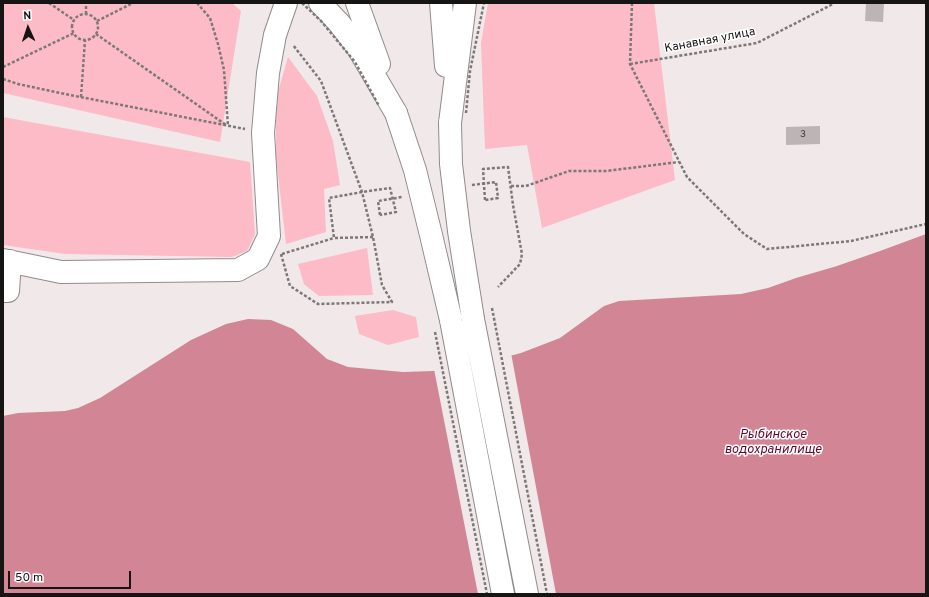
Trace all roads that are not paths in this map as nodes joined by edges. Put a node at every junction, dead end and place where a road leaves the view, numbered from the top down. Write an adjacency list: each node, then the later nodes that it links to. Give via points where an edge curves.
1 (286, 3): 8 (main road, via 275,35 268,73 263,133 269,236 258,259 238,270 61,272)
2 (320, 3): 6 (main road, via 358,48)
3 (357, 3): 6 (main road)
4 (441, 3): 7 (main road)
5 (465, 3): 7 (main road)
6 (389, 112): 10 (main road, bridge, via 415,170 432,235)
7 (458, 120): 11 (main road, bridge, via 451,164 460,231 473,319)
8 (6, 260): 9 (main road, via 8,291)
9 (3, 291)
10 (504, 594)
11 (527, 594)

